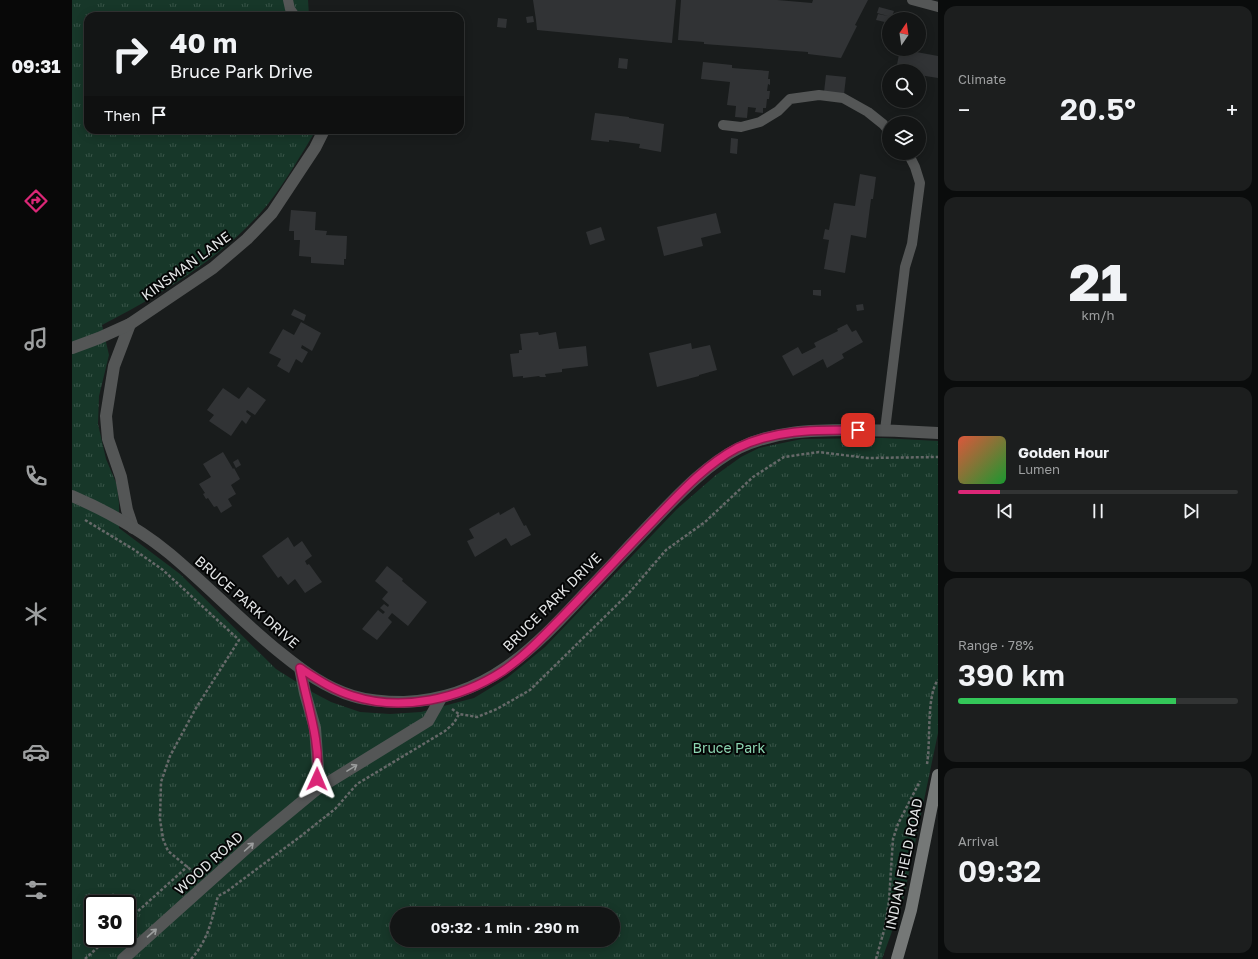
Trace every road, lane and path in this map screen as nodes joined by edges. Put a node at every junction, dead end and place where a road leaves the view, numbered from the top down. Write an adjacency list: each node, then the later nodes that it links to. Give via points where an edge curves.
1 (288, 0): 4 (lane)
2 (912, 0): 3 (lane)
3 (938, 7)
4 (292, 12)
5 (882, 123): 6 (lane, via 843,98 819,95 790,100 760,122 741,127)
6 (723, 125)
7 (322, 134): 9 (street, KINSMAN LANE, via 272,213 247,239 213,268)
8 (912, 160): 11 (lane, via 920,183 912,244 906,267)
9 (130, 324): 10 (street, KINSMAN LANE); 16 (street, via 114,366 106,416 108,439 122,477 127,510)
10 (72, 348)
11 (885, 430): 12 (street, BRUCE PARK DRIVE); 19 (street, BRUCE PARK DRIVE, via 790,432 762,438 737,448 698,477 668,506 537,643 503,670 474,686)
12 (938, 433)
13 (938, 457): 20 (path, via 867,458 819,452 784,457 753,477 705,522 666,550 629,593 530,690 477,717)
14 (72, 496): 16 (street, BRUCE PARK DRIVE)
15 (84, 520): 25 (path, via 163,570 239,640 196,708 170,756 161,782 160,819 163,839 168,851)
16 (133, 528): 17 (street, BRUCE PARK DRIVE, via 170,554 264,640)
17 (300, 668): 19 (street, BRUCE PARK DRIVE, via 329,687 372,701 406,702); 24 (street, via 315,728 318,768)
18 (938, 680): 21 (path, via 933,694)
19 (441, 698): 20 (path); 24 (street, WOOD ROAD, one-way to 19, via 428,721)
20 (459, 714): 31 (path, via 445,731 357,784 335,808 301,836 218,896 207,936)
21 (926, 770)
22 (938, 775): 33 (main road, INDIAN FIELD ROAD, via 911,910)
23 (923, 776): 32 (path, via 893,839 889,901)
24 (316, 790): 30 (street, WOOD ROAD, one-way to 24, via 258,838)
25 (188, 866): 26 (path); 27 (path)
26 (199, 876)
27 (136, 913)
28 (98, 947): 29 (path)
29 (85, 959)
30 (123, 959)
31 (191, 959)
32 (876, 959)
33 (897, 959)

